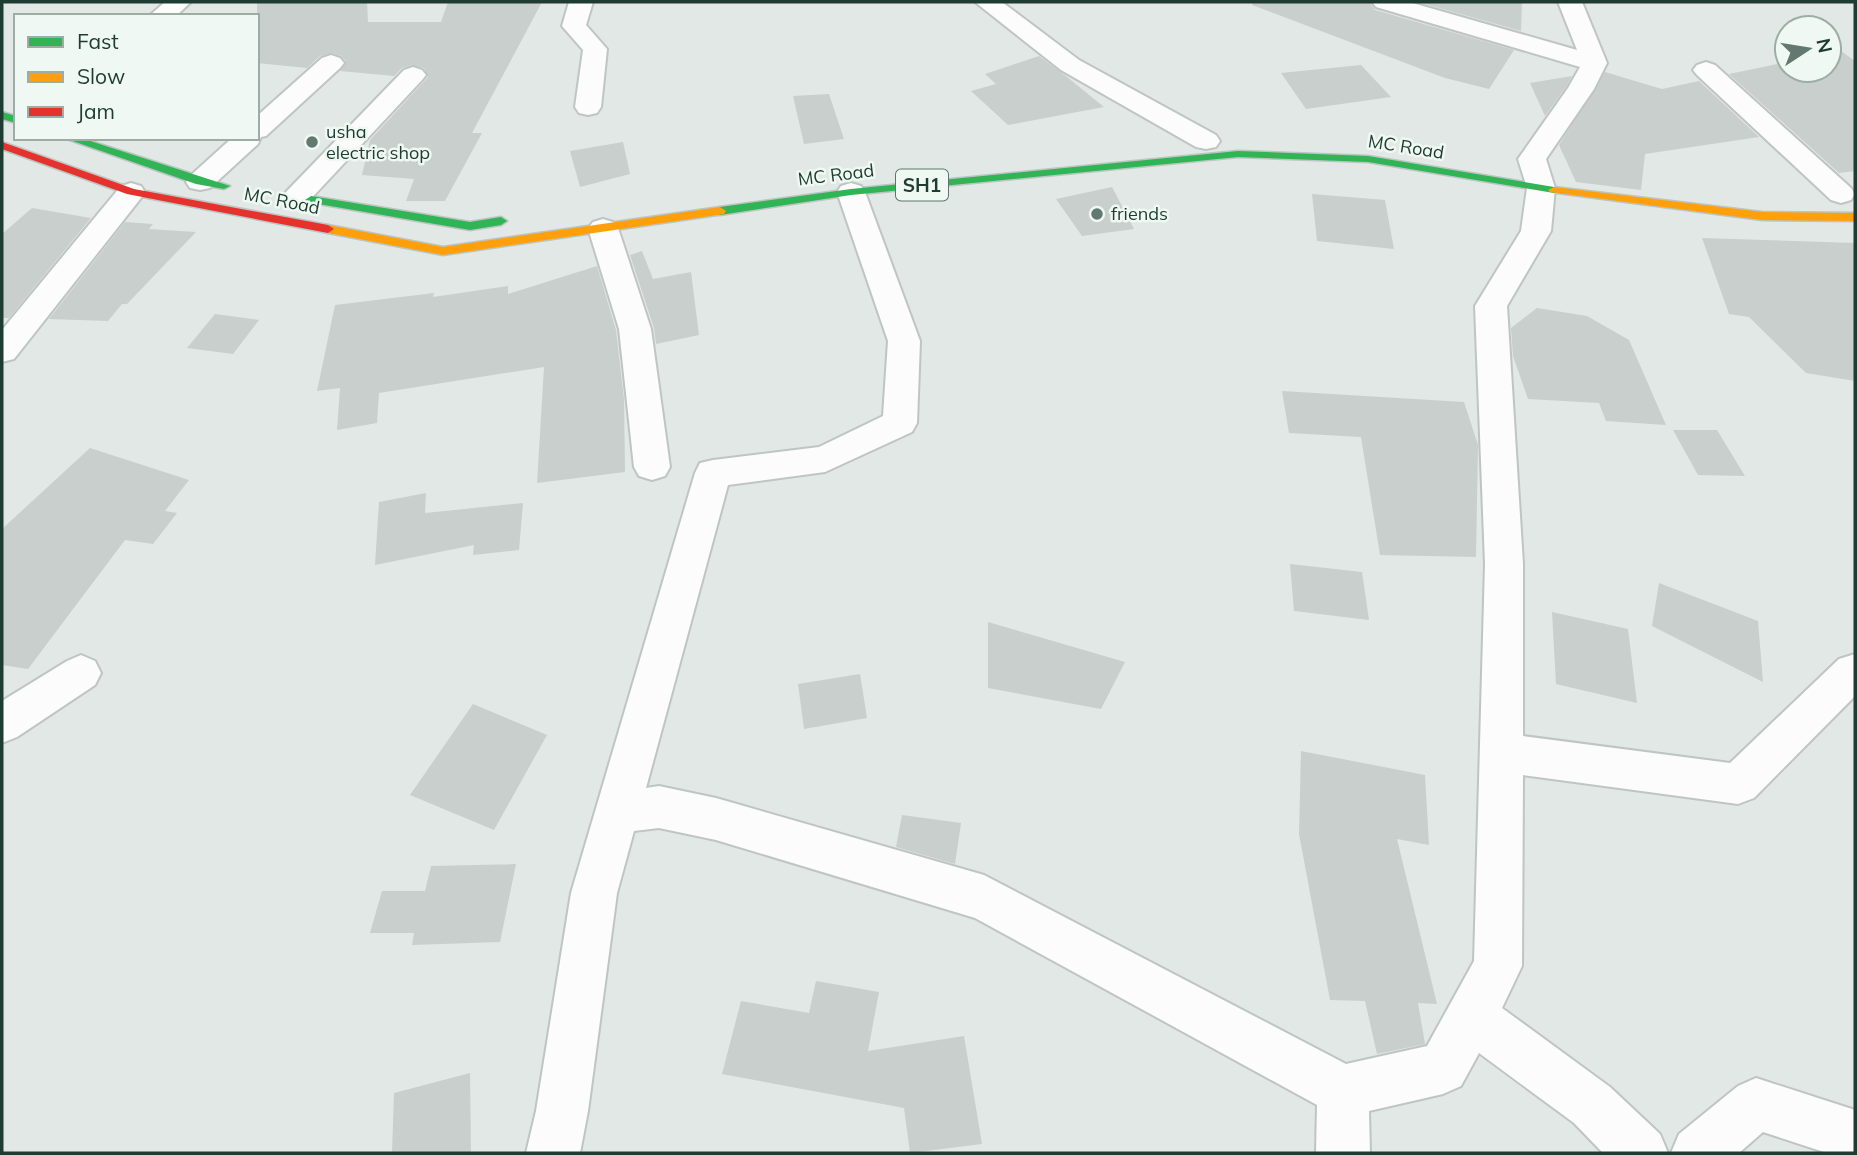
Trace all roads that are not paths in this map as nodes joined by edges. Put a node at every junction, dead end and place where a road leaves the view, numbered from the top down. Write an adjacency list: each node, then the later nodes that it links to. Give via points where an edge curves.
1 (178, 2): 7 (street)
2 (581, 2): 12 (street, via 574,26 595,49)
3 (987, 2): 17 (street, via 1070,65)
4 (1384, 2): 6 (street)
5 (1570, 2): 9 (street)
6 (1449, 11): 9 (street)
7 (163, 14)
8 (331, 63): 13 (street)
9 (1594, 63): 22 (street)
10 (1706, 70): 27 (street)
11 (413, 75): 28 (street)
12 (587, 107)
13 (259, 128)
14 (1244, 138): 17 (main road)
15 (75, 140): 23 (main road, MC Road)
16 (246, 140): 23 (street)
17 (1206, 141): 20 (main road)
18 (1325, 141): 21 (main road, MC Road)
19 (2, 145): 25 (main road, MC Road / SH1)
20 (1164, 145)
21 (1394, 147)
22 (1534, 167): 26 (main road, MC Road / SH1, via 1238,154); 29 (main road, MC Road / SH1, via 1762,216); 37 (street, via 1536,231 1491,306 1504,564)
23 (200, 182): 24 (main road, MC Road)
24 (241, 189)
25 (131, 192): 31 (main road, MC Road / SH1, via 443,251); 32 (street)
26 (851, 192): 31 (main road, MC Road / SH1); 38 (street, via 904,341 900,423 825,459 713,473)
27 (1838, 193)
28 (289, 197): 30 (main road, MC Road, via 470,226)
29 (1855, 217)
30 (523, 218)
31 (603, 228): 33 (street, via 635,329)
32 (2, 351)
33 (652, 467)
34 (1853, 671): 37 (street, via 1738,784)
35 (81, 673): 36 (street)
36 (2, 724)
37 (1501, 753): 39 (street, via 1498,966)
38 (617, 812): 40 (street, via 659,807 716,819 984,898); 42 (street, via 593,893)
39 (1471, 1016): 40 (street, via 1443,1068); 44 (street, via 1592,1105)
40 (1343, 1091): 43 (street)
41 (1855, 1136): 45 (street, via 1756,1104)
42 (553, 1153)
43 (1343, 1153)
44 (1640, 1153)
45 (1698, 1153)

